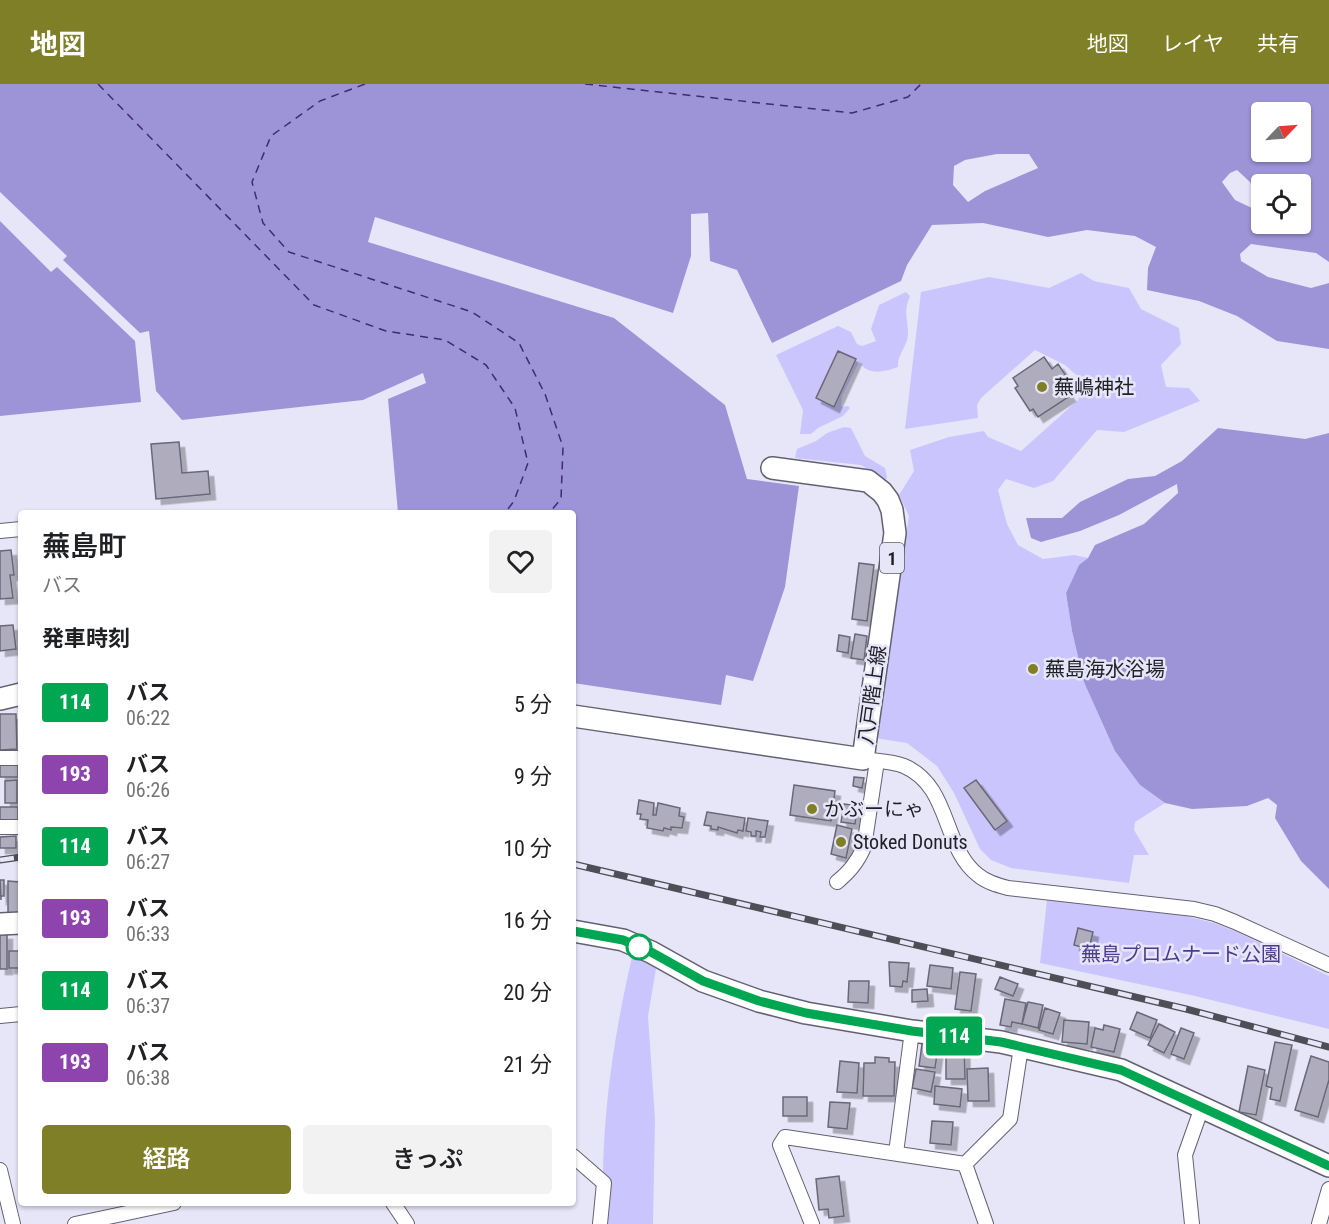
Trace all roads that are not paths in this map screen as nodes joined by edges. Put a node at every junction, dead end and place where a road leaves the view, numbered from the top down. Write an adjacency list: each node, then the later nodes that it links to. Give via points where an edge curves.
1 (772, 468): 9 (main road, 八戸階上線 / 1, via 868,481 882,492 892,510 896,533)
2 (18, 529): 3 (street)
3 (0, 531)
4 (18, 695): 5 (main road)
5 (0, 699)
6 (576, 716): 9 (main road, 八戸階上線)
7 (0, 758): 8 (street)
8 (18, 758)
9 (870, 760): 12 (street, via 864,847 858,861); 16 (street, via 903,766 923,779 938,800 967,864 990,882 1008,888 1215,914)
10 (18, 826): 11 (street)
11 (0, 827)
12 (837, 882)
13 (18, 923): 14 (main road)
14 (0, 924)
15 (576, 932): 19 (main road, via 623,940 703,981 759,1001)
16 (1329, 965)
17 (18, 1014): 18 (street)
18 (0, 1016)
19 (912, 1031): 20 (main road); 22 (street)
20 (1021, 1047): 21 (main road, via 1121,1070); 24 (street, via 1010,1119)
21 (1202, 1107): 25 (main road); 37 (street, via 1185,1155)
22 (896, 1153): 24 (street); 35 (street, via 785,1137 780,1145)
23 (576, 1159): 34 (street, via 604,1183)
24 (965, 1164): 36 (street)
25 (1329, 1166)
26 (0, 1170): 31 (street)
27 (1329, 1189): 38 (street)
28 (144, 1206): 30 (street)
29 (395, 1206): 33 (street)
30 (115, 1209): 32 (street)
31 (13, 1224)
32 (75, 1224)
33 (407, 1224)
34 (600, 1224)
35 (812, 1224)
36 (986, 1224)
37 (1192, 1224)
38 (1319, 1224)

